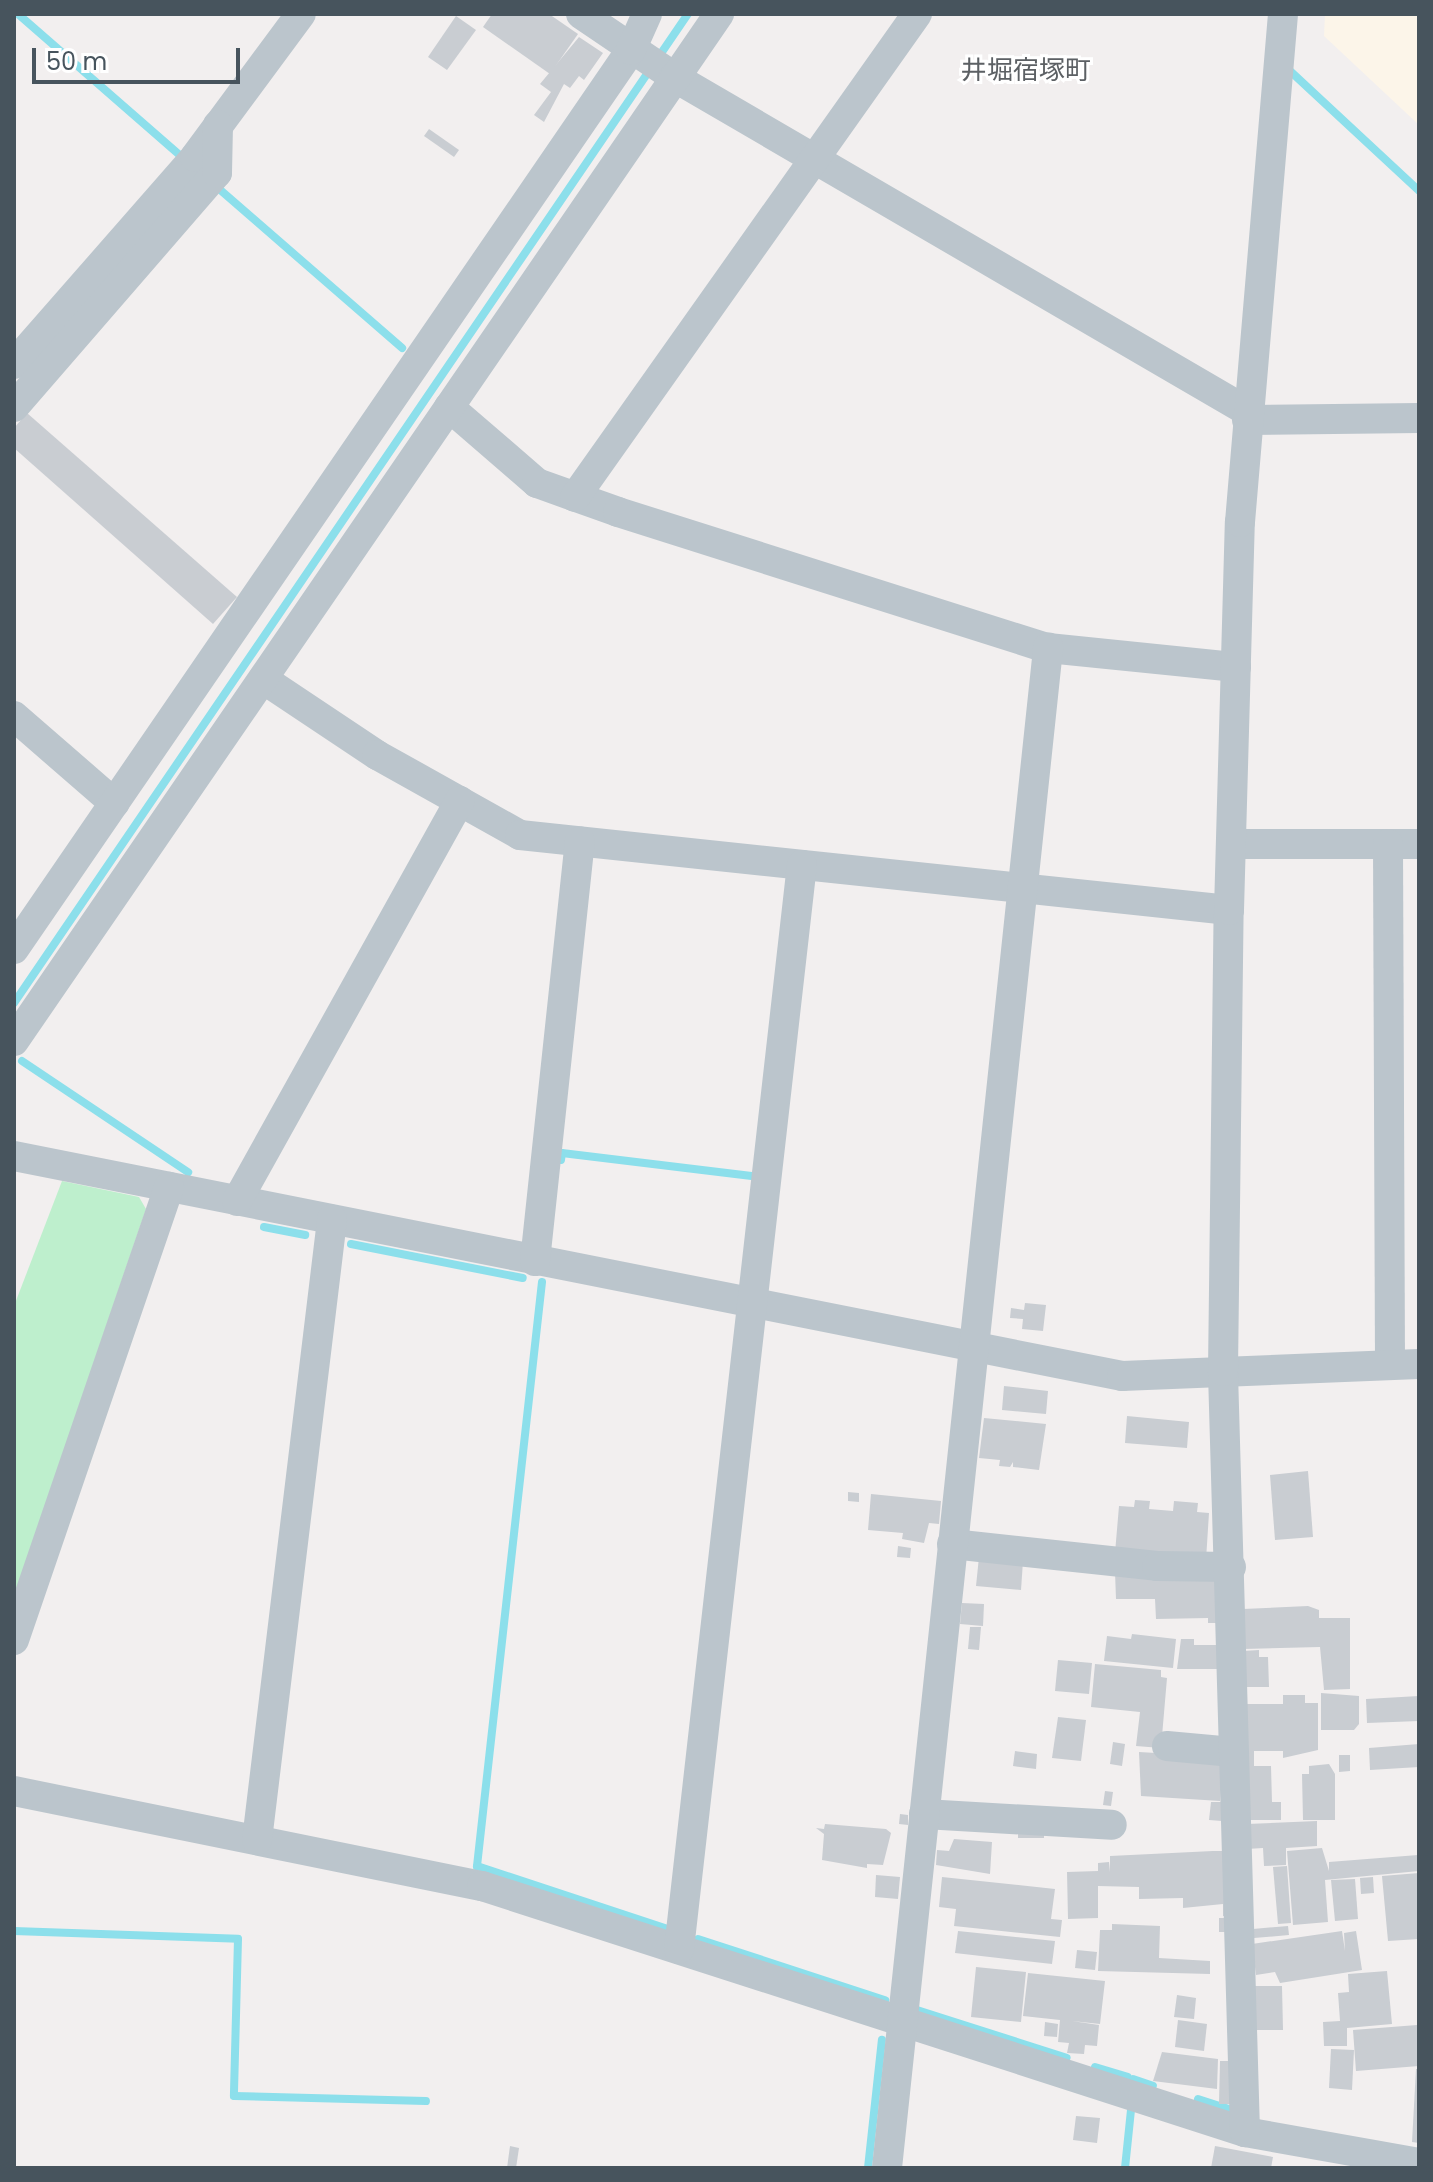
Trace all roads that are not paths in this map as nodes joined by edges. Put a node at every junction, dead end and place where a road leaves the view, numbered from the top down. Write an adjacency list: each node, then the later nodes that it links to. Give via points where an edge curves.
1 (301, 14): 8 (street)
2 (581, 14): 7 (street)
3 (647, 14): 7 (street)
4 (719, 14): 7 (street)
5 (917, 14): 9 (street)
6 (1283, 14): 13 (street)
7 (653, 64): 9 (street); 12 (street); 21 (street)
8 (218, 125): 10 (street); 11 (street, via 217,173)
9 (815, 159): 13 (street); 15 (street)
10 (14, 364)
11 (14, 407)
12 (449, 407): 15 (street, via 537,483); 18 (street)
13 (1247, 415): 14 (street); 17 (street)
14 (1419, 418)
15 (575, 497): 16 (street)
16 (1048, 648): 17 (street); 27 (street)
17 (1236, 667): 23 (street)
18 (263, 679): 20 (street, via 377,755); 30 (street)
19 (14, 716): 21 (street)
20 (460, 801): 22 (street, via 520,835); 33 (street)
21 (114, 803): 29 (street)
22 (580, 841): 26 (street); 35 (street)
23 (1231, 844): 24 (street); 28 (street)
24 (1388, 844): 25 (street); 38 (street)
25 (1419, 844)
26 (802, 865): 27 (street); 36 (street)
27 (1020, 888): 28 (street); 37 (street)
28 (1229, 910): 39 (street)
29 (14, 949)
30 (14, 1041)
31 (14, 1156): 32 (street)
32 (169, 1187): 33 (street); 42 (street)
33 (237, 1201): 34 (street)
34 (332, 1220): 35 (street); 48 (street)
35 (535, 1261): 36 (street)
36 (751, 1306): 37 (street); 49 (street)
37 (972, 1349): 39 (street, via 1122,1376); 40 (street)
38 (1405, 1364): 39 (street)
39 (1223, 1371): 41 (street)
40 (952, 1544): 41 (street, via 1157,1566); 46 (street)
41 (1231, 1567): 44 (street)
42 (14, 1640)
43 (1167, 1746): 44 (street)
44 (1233, 1752): 51 (street, via 1242,1909)
45 (14, 1791): 48 (street)
46 (924, 1814): 47 (street); 50 (street)
47 (1112, 1825)
48 (257, 1840): 49 (street, via 482,1886)
49 (679, 1949): 50 (street)
50 (903, 2022): 51 (street); 54 (street)
51 (1245, 2132): 52 (street)
52 (1366, 2159): 53 (street)
53 (1419, 2163)
54 (887, 2168)

